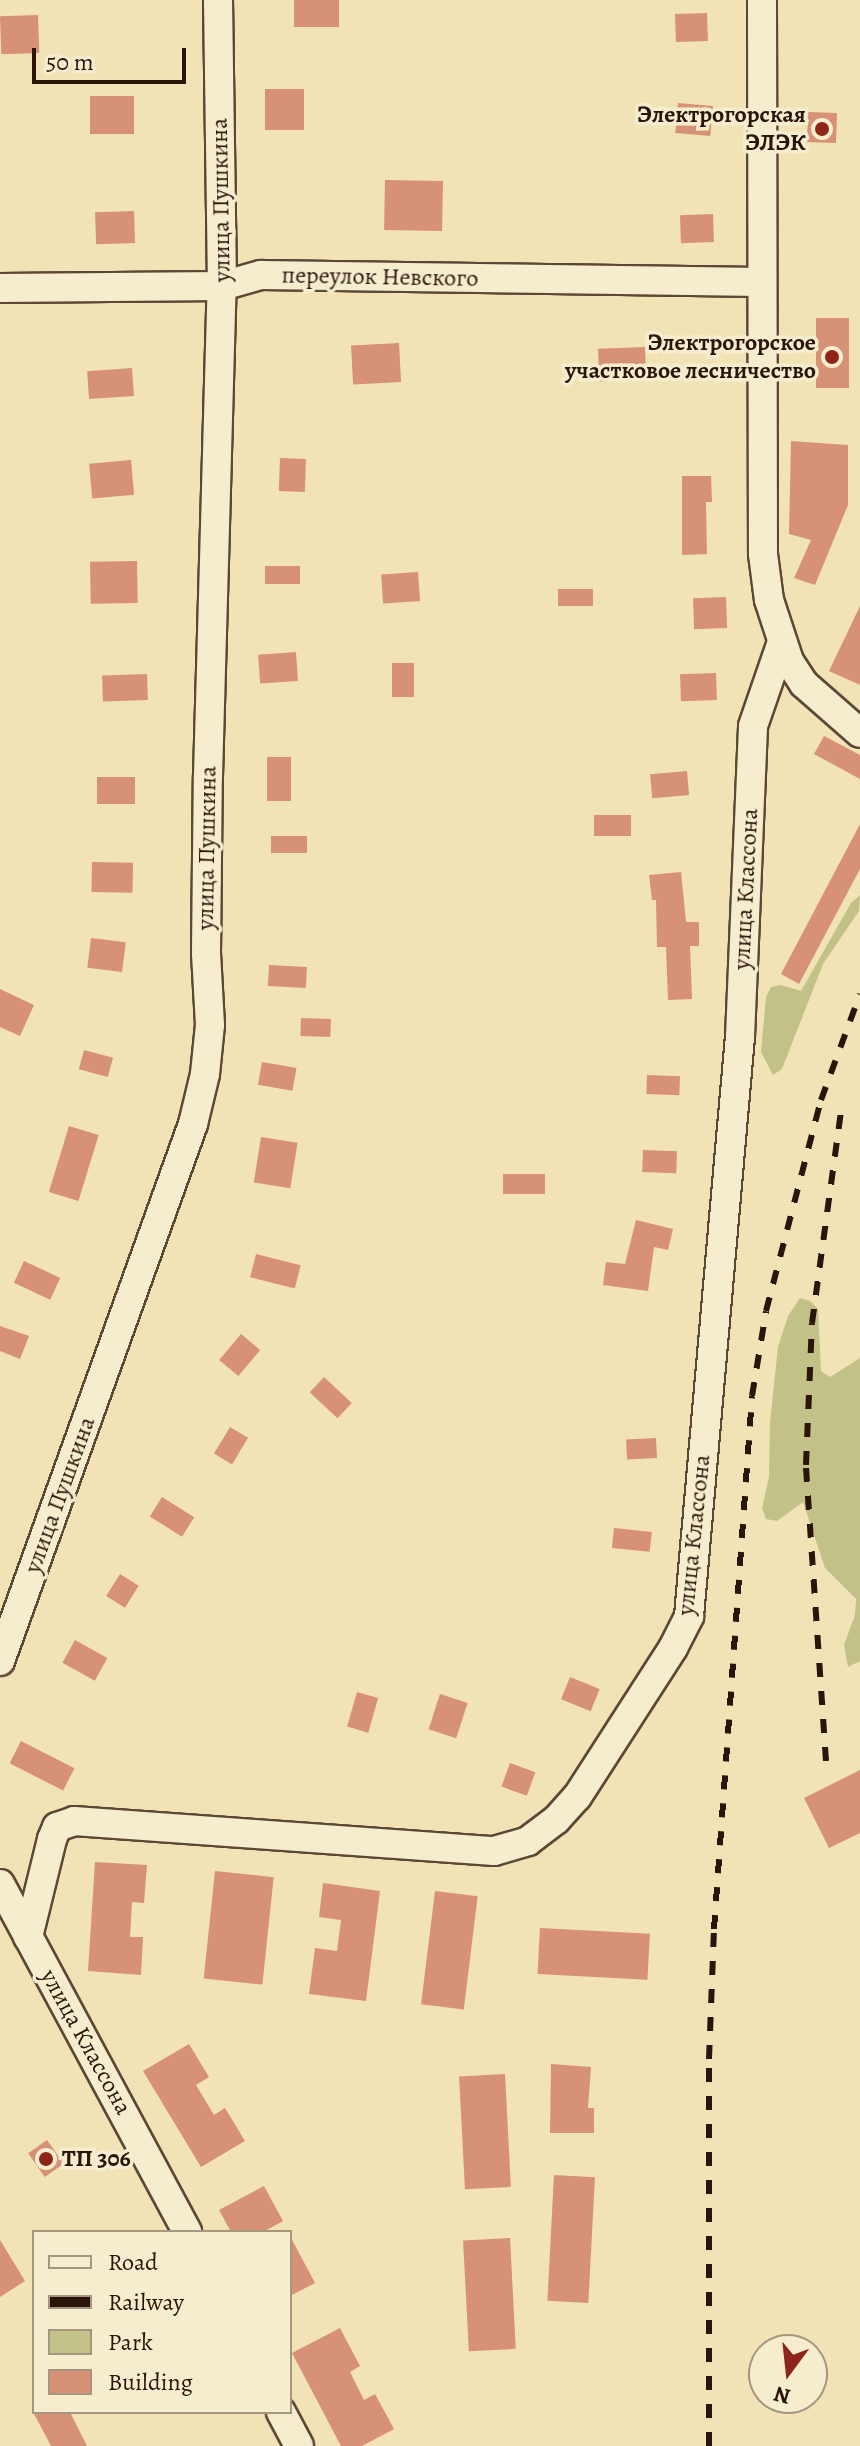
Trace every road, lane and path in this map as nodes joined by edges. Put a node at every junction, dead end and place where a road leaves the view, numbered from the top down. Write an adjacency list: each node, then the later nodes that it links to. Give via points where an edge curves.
1 (218, 0): 4 (street, улица Пушкина)
2 (762, 0): 3 (street)
3 (761, 282): 4 (street, переулок Невского, via 261,275); 6 (street, via 763,554)
4 (222, 286): 5 (street, переулок Невского); 8 (street, улица Пушкина, via 205,1074 193,1124)
5 (0, 288)
6 (782, 642): 7 (street, via 804,684); 10 (street, улица Классона, via 753,726 740,1037 689,1616 673,1648 577,1797 528,1841 494,1851 74,1821 57,1827 52,1839)
7 (860, 733)
8 (0, 1661)
9 (0, 1884): 10 (street, улица Классона)
10 (28, 1937): 11 (street, улица Классона)
11 (186, 2230)
12 (282, 2414): 13 (street)
13 (299, 2446)

